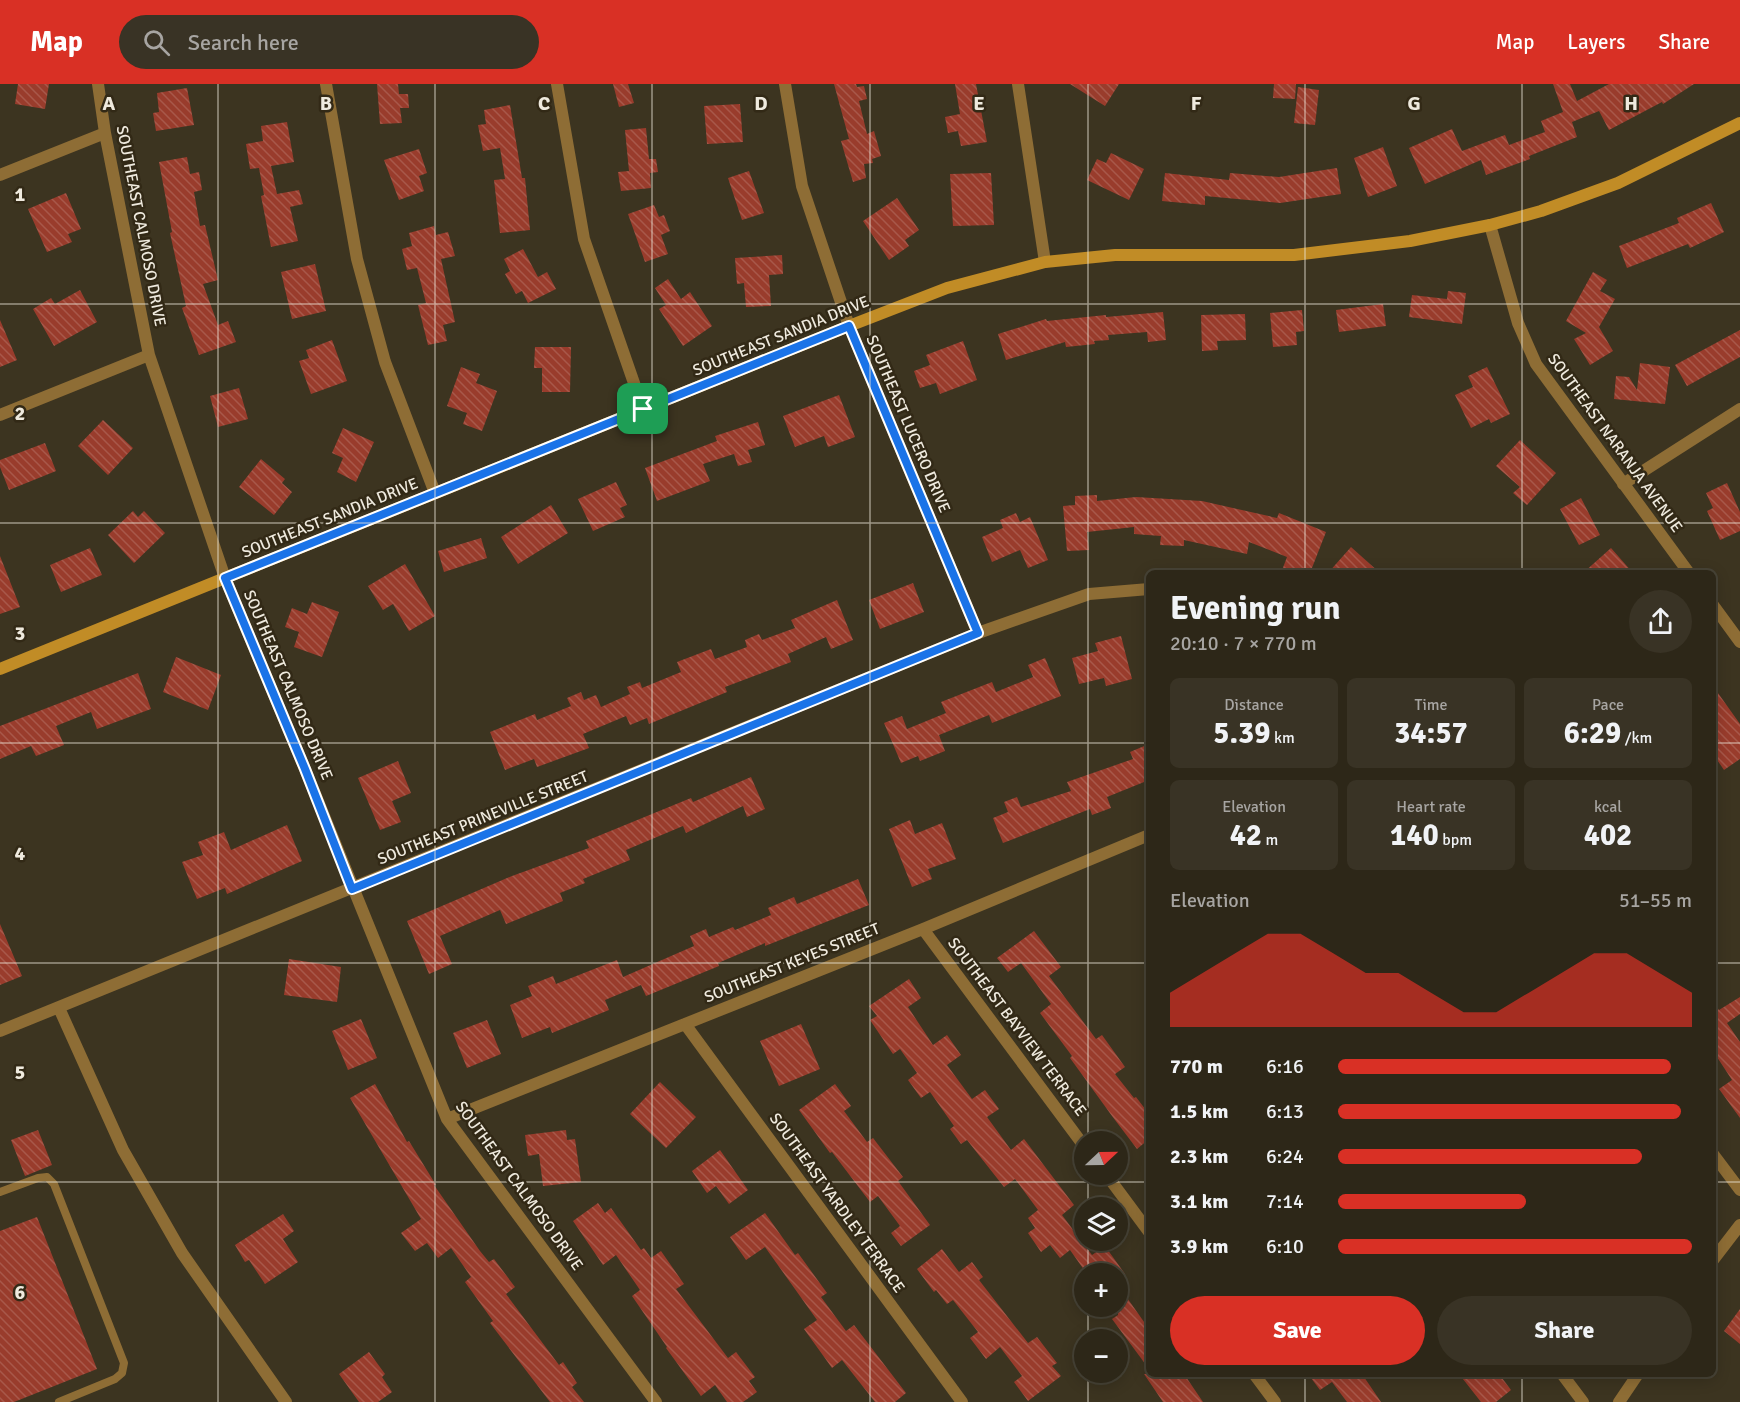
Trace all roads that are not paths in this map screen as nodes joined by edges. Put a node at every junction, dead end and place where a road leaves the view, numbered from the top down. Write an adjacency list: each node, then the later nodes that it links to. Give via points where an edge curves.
1 (98, 84): 7 (street, SOUTHEAST CALMOSO DRIVE)
2 (326, 84): 17 (street, via 357,259 385,362)
3 (556, 84): 13 (street, via 584,239)
4 (785, 84): 11 (street, SOUTHEAST LUCERO DRIVE, via 802,186)
5 (1018, 84): 10 (street)
6 (1740, 123): 9 (street, SOUTHEAST SANDIA DRIVE, via 1618,183)
7 (105, 133): 8 (street); 12 (street, SOUTHEAST CALMOSO DRIVE)
8 (0, 176)
9 (1490, 225): 10 (street, SOUTHEAST SANDIA DRIVE, via 1410,241 1294,255 1115,255); 16 (street, SOUTHEAST NARANJA AVENUE, via 1518,322 1536,364)
10 (1045, 262): 11 (street, SOUTHEAST SANDIA DRIVE, via 947,288)
11 (849, 326): 13 (street, SOUTHEAST SANDIA DRIVE); 22 (street, SOUTHEAST LUCERO DRIVE)
12 (148, 355): 15 (street); 19 (street, SOUTHEAST CALMOSO DRIVE)
13 (643, 409): 17 (street, SOUTHEAST SANDIA DRIVE)
14 (1740, 409): 16 (street)
15 (0, 415)
16 (1623, 484): 18 (street, SOUTHEAST NARANJA AVENUE)
17 (435, 493): 19 (street, SOUTHEAST SANDIA DRIVE)
18 (1687, 570)
19 (225, 578): 24 (street, SOUTHEAST SANDIA DRIVE); 26 (street, SOUTHEAST CALMOSO DRIVE)
20 (1146, 589): 22 (street, SOUTHEAST PRINEVILLE STREET, via 1089,594)
21 (1716, 609): 23 (street)
22 (978, 633): 26 (street, SOUTHEAST PRINEVILLE STREET)
23 (1740, 642)
24 (0, 669)
25 (1146, 836): 27 (street, SOUTHEAST KEYES STREET)
26 (352, 889): 28 (street, SOUTHEAST PRINEVILLE STREET); 31 (street, SOUTHEAST CALMOSO DRIVE)
27 (923, 929): 29 (street, SOUTHEAST KEYES STREET); 32 (street, SOUTHEAST BAYVIEW TERRACE)
28 (59, 1008): 30 (street, SOUTHEAST PRINEVILLE STREET); 44 (street, via 123,1150 182,1252)
29 (685, 1024): 31 (street, SOUTHEAST KEYES STREET); 46 (street, SOUTHEAST YARDLEY TERRACE)
30 (0, 1031)
31 (447, 1119): 45 (street, SOUTHEAST CALMOSO DRIVE)
32 (1074, 1133)
33 (1716, 1158): 35 (street)
34 (1114, 1185): 38 (street)
35 (1740, 1190)
36 (0, 1192): 43 (lane, via 38,1178 47,1178 54,1184 124,1363 122,1373 115,1379)
37 (1740, 1225): 39 (street)
38 (1146, 1228)
39 (1716, 1256)
40 (1256, 1377): 47 (street)
41 (1564, 1377): 48 (street)
42 (1636, 1377): 49 (street)
43 (59, 1402)
44 (286, 1402)
45 (656, 1402)
46 (962, 1402)
47 (1275, 1402)
48 (1583, 1402)
49 (1619, 1402)

